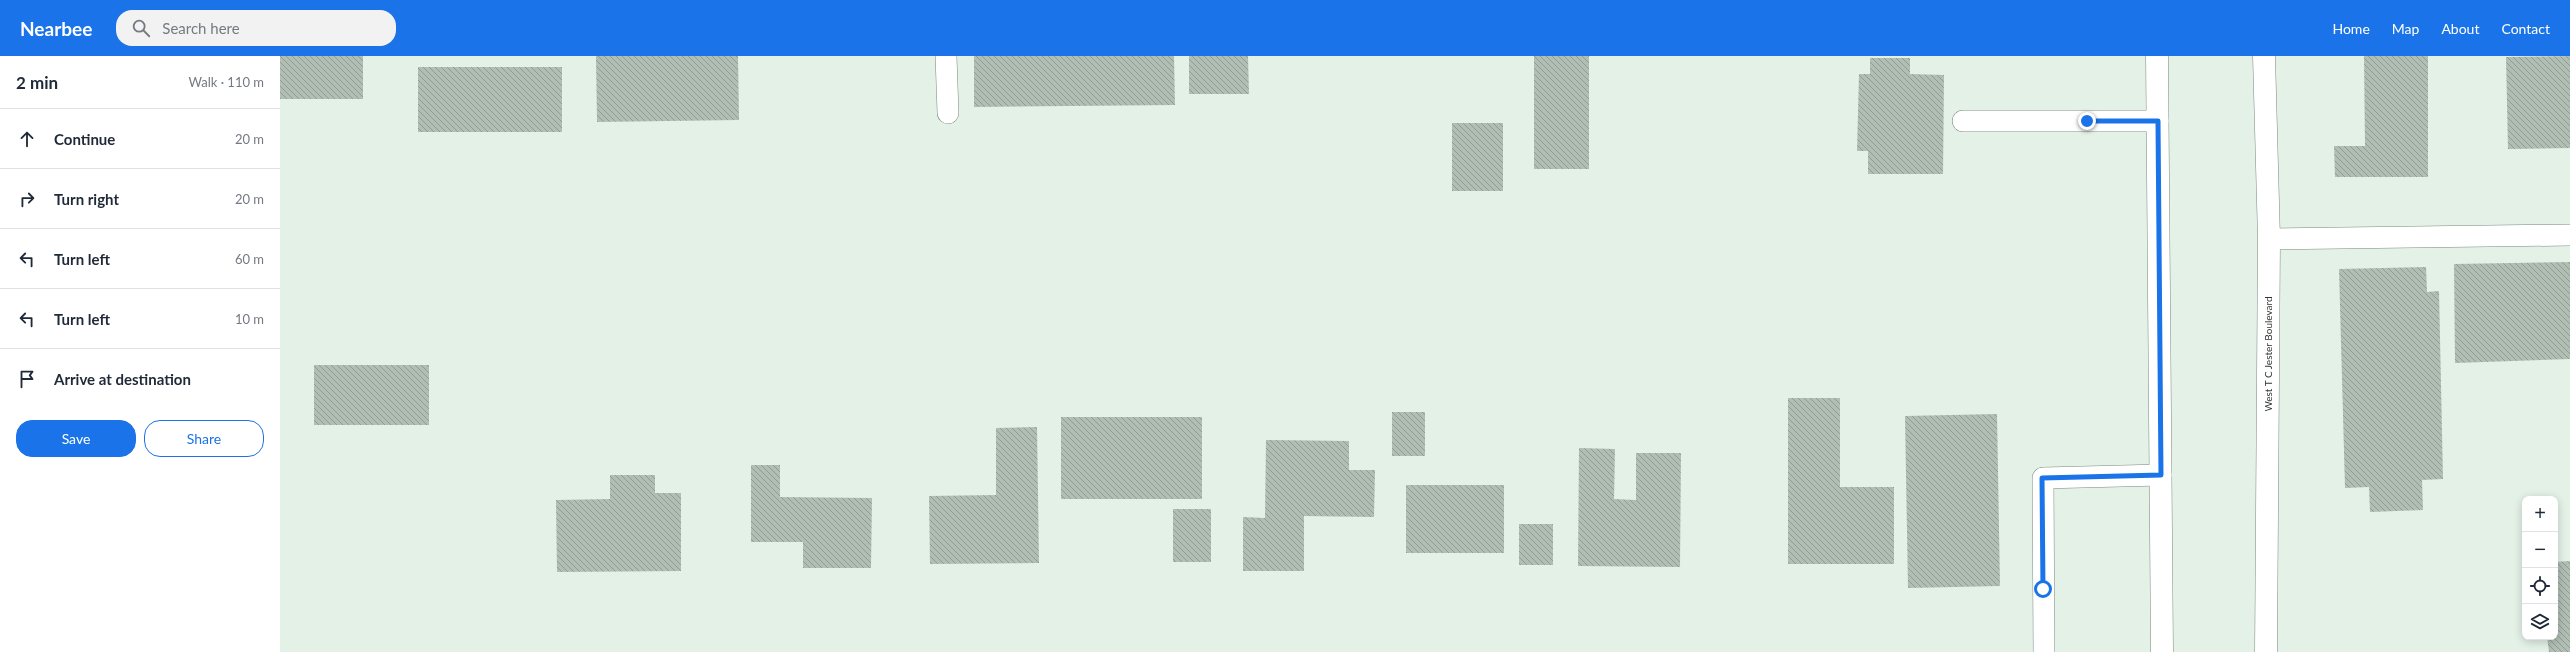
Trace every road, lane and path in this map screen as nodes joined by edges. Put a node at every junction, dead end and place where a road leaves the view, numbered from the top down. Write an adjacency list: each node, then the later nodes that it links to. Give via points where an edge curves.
1 (946, 56): 4 (lane)
2 (2157, 56): 6 (main road)
3 (2264, 56): 8 (main road, West T C Jester Boulevard)
4 (948, 113)
5 (1963, 121): 6 (lane)
6 (2158, 121): 9 (main road)
7 (2570, 235): 8 (lane)
8 (2269, 239): 12 (main road, West T C Jester Boulevard)
9 (2161, 475): 10 (lane, via 2042,478); 11 (main road)
10 (2044, 652)
11 (2162, 652)
12 (2266, 652)

